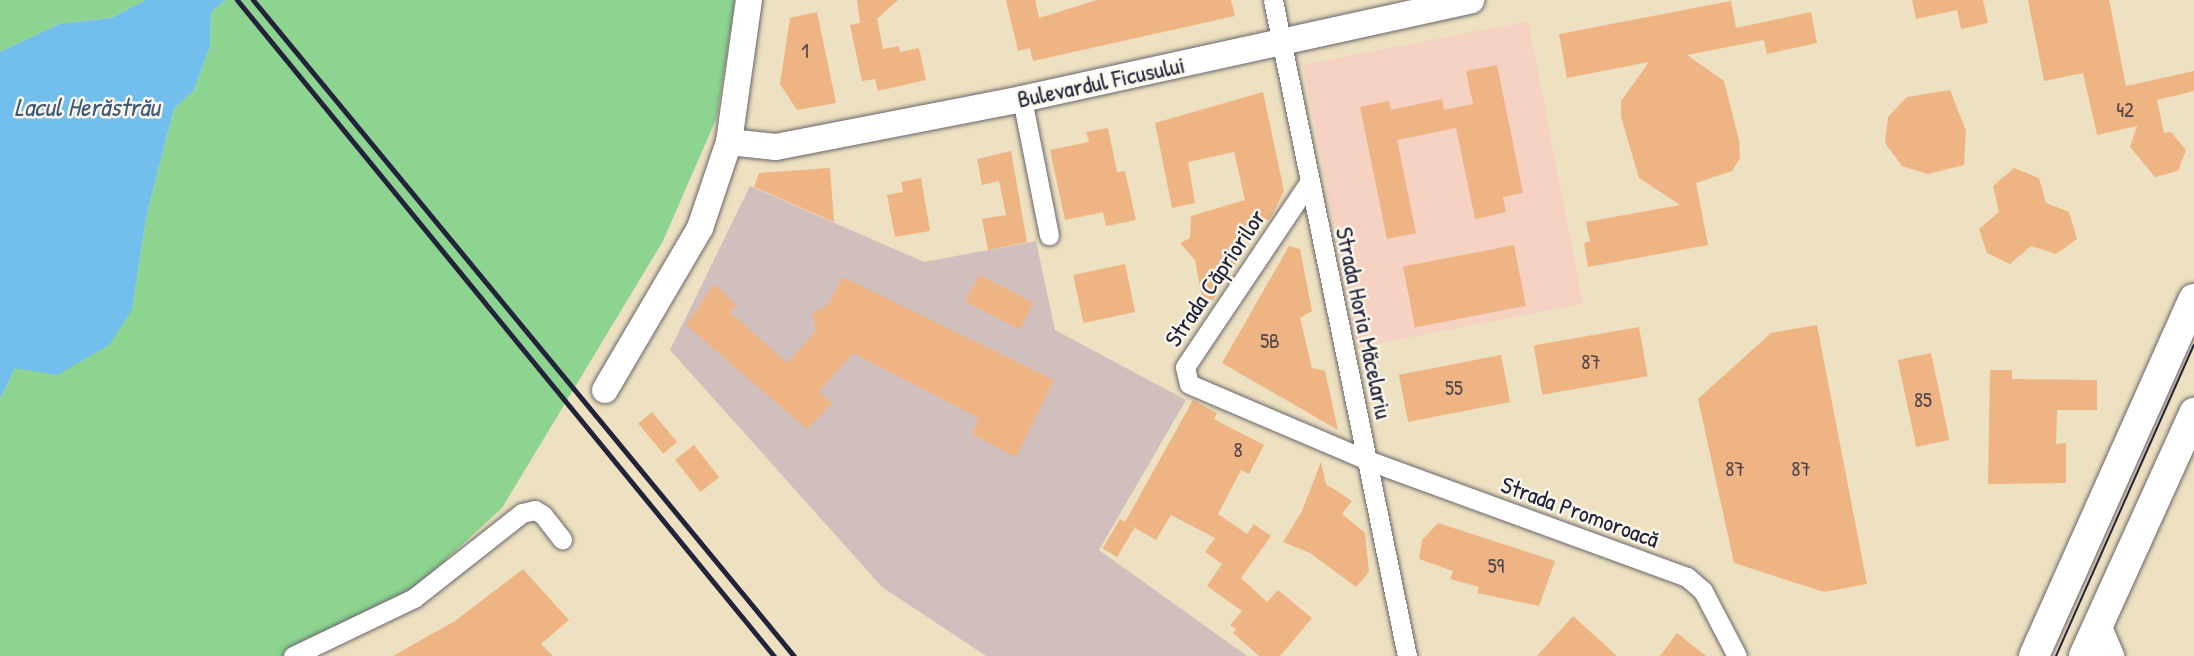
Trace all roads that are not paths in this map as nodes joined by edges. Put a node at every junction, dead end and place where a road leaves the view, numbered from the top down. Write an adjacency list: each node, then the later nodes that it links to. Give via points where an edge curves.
1 (749, 0): 6 (street)
2 (1273, 0): 4 (street, Strada Horia Măcelariu)
3 (1471, 0): 4 (street, Bulevardul Ficusului)
4 (1281, 41): 5 (street, Bulevardul Ficusului); 7 (street, Strada Horia Măcelariu)
5 (1022, 99): 6 (street, Bulevardul Ficusului, via 776,147); 8 (street)
6 (729, 142): 10 (street, via 691,248)
7 (1310, 181): 12 (street, Strada Horia Măcelariu); 12 (street, Strada Căpriorilor, via 1185,367 1185,376 1189,384)
8 (1049, 235)
9 (2194, 299): 18 (main road)
10 (606, 390)
11 (2194, 413): 14 (main road)
12 (1367, 460): 16 (street, Strada Horia Măcelariu); 17 (street, Strada Promoroacă, via 1686,578 1703,592)
13 (562, 539): 15 (street, via 543,515 535,510 522,513 414,598)
14 (2098, 625): 19 (main road); 20 (street)
15 (293, 656)
16 (1408, 656)
17 (1737, 656)
18 (2034, 656)
19 (2084, 656)
20 (2111, 656)

